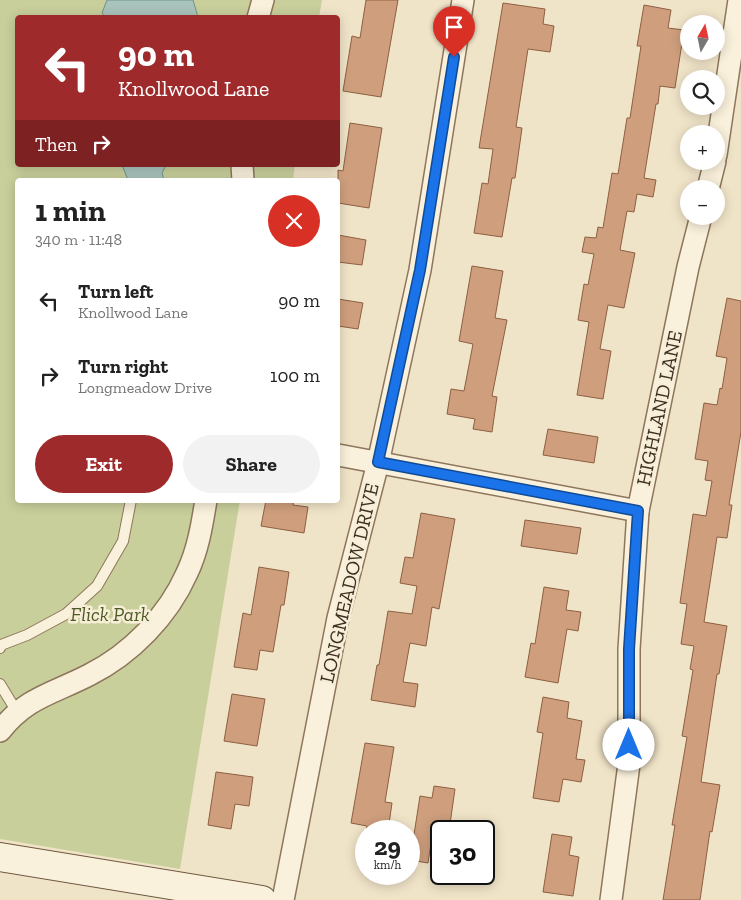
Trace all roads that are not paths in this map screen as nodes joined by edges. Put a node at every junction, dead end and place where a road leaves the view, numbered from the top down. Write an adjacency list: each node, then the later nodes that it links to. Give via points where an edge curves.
1 (263, 0): 4 (street)
2 (463, 0): 8 (street, LONGMEADOW DRIVE, via 420,270)
3 (739, 0): 5 (street)
4 (259, 15)
5 (721, 125)
6 (699, 225): 11 (street, HIGHLAND LANE)
7 (340, 455): 8 (street)
8 (378, 462): 11 (street); 19 (street, LONGMEADOW DRIVE, via 338,618)
9 (130, 503): 12 (lane, via 123,541 97,586 66,614)
10 (205, 503): 14 (street, via 187,573 158,620 132,646 90,675 38,698)
11 (638, 511): 20 (street, HIGHLAND LANE, via 629,649 629,764)
12 (0, 648)
13 (0, 684): 14 (lane)
14 (17, 712): 15 (street)
15 (0, 731)
16 (0, 857): 17 (main road)
17 (177, 893): 18 (main road)
18 (262, 900)
19 (283, 900)
20 (611, 900)

